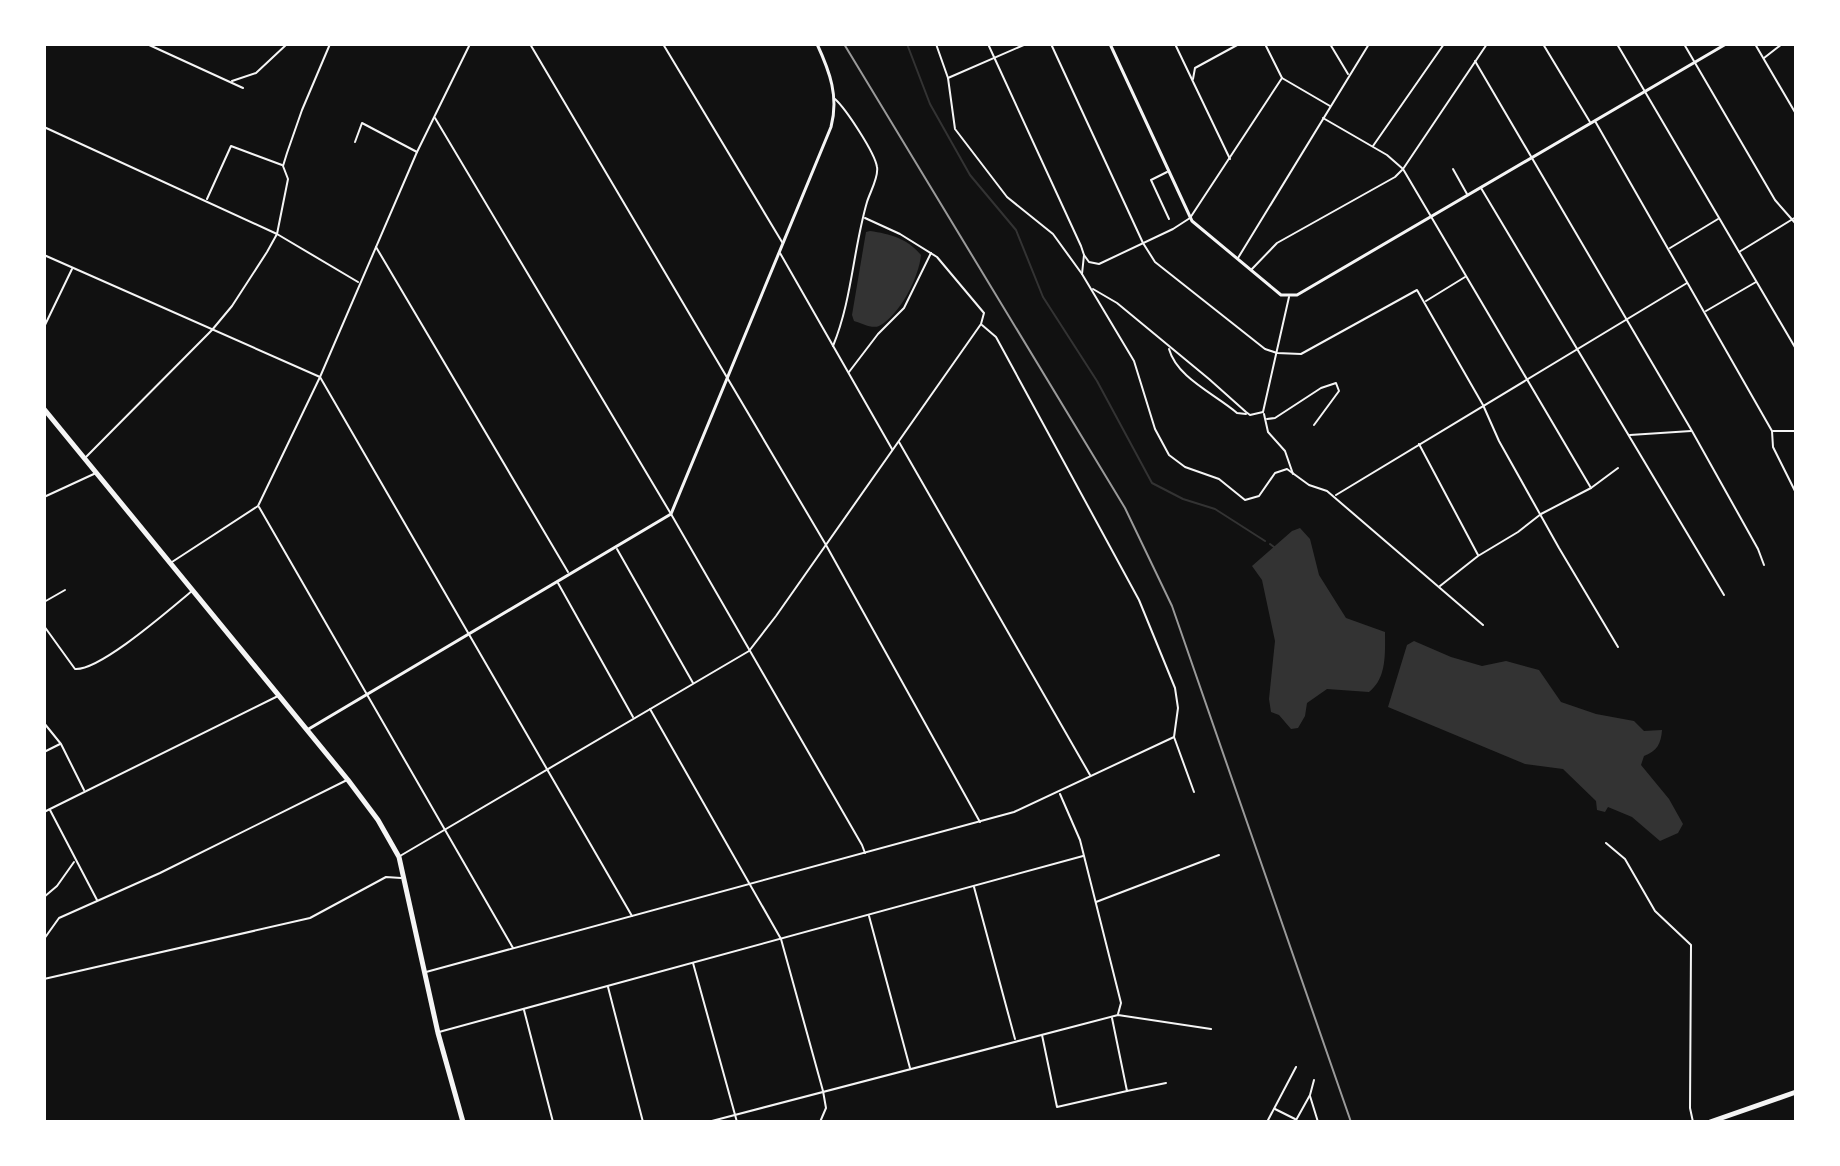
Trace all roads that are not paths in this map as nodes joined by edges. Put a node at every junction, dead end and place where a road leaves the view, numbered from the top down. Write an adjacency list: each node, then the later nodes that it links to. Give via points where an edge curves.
1 (147, 44): 34 (street)
2 (287, 44): 34 (street, via 256,73)
3 (330, 44): 49 (street)
4 (470, 44): 40 (street)
5 (530, 44): 97 (street)
6 (663, 44): 64 (street)
7 (817, 44): 37 (street)
8 (936, 44): 31 (street)
9 (988, 44): 27 (street)
10 (1026, 44): 27 (street)
11 (1051, 44): 65 (street)
12 (1110, 44): 52 (street)
13 (1175, 44): 33 (street)
14 (1239, 44): 33 (street, via 1195,68)
15 (1265, 44): 32 (street)
16 (1330, 44): 30 (street)
17 (1369, 44): 30 (street)
18 (1444, 44): 45 (street)
19 (1487, 44): 28 (street)
20 (1543, 44): 42 (street)
21 (1617, 44): 36 (street)
22 (1684, 44): 29 (street)
23 (1726, 44): 29 (street)
24 (1755, 44): 26 (street)
25 (1782, 44): 26 (street)
26 (1763, 58): 39 (street)
27 (995, 59): 31 (street); 72 (street)
28 (1475, 61): 47 (street); 50 (street)
29 (1695, 62): 36 (street); 62 (street, via 1775,200)
30 (1349, 76): 38 (street)
31 (948, 78): 76 (street, via 955,129 964,144 1007,197 1053,234)
32 (1282, 78): 38 (street); 48 (street)
33 (1193, 80): 48 (street)
34 (231, 82): 35 (street)
35 (243, 88)
36 (1645, 91): 42 (street); 60 (street)
37 (835, 99): 58 (street, via 874,158 877,172); 64 (street, via 831,127)
38 (1330, 106): 41 (street)
39 (1796, 114)
40 (435, 118): 46 (street); 120 (street)
41 (1323, 118): 45 (street); 73 (street)
42 (1593, 122): 47 (street); 67 (street)
43 (44, 127): 55 (street)
44 (355, 142): 46 (street, via 362,123)
45 (1373, 147): 50 (street)
46 (417, 152): 66 (street)
47 (1531, 157): 53 (street); 85 (street)
48 (1230, 160): 59 (street)
49 (283, 166): 55 (street, via 231,146); 63 (street, via 288,179)
50 (1403, 169): 56 (street); 75 (street, via 1277,243)
51 (1453, 169): 54 (street)
52 (1168, 171): 59 (street); 61 (street, via 1151,180)
53 (1480, 187): 54 (street); 91 (street)
54 (1468, 195): 56 (street)
55 (207, 199): 63 (street)
56 (1430, 216): 77 (street); 82 (street)
57 (1796, 217): 62 (street)
58 (865, 218): 69 (street); 89 (street)
59 (1190, 218): 65 (street); 73 (street)
60 (1719, 218): 67 (street); 70 (street)
61 (1169, 219)
62 (1794, 222): 70 (street)
63 (277, 234): 78 (street); 88 (street)
64 (783, 243): 68 (street)
65 (1143, 243): 72 (street, via 1096,265); 93 (street, via 1171,276)
66 (375, 246): 78 (street); 127 (street)
67 (1670, 248): 79 (street)
68 (779, 252): 89 (street); 97 (street)
69 (931, 253): 86 (street, via 984,313); 94 (street, via 904,308)
70 (1738, 253): 80 (street)
71 (44, 255): 74 (street)
72 (1084, 255): 76 (street)
73 (1237, 259): 75 (street)
74 (73, 268): 87 (street); 88 (street)
75 (1251, 270): 82 (street)
76 (1082, 274): 81 (street)
77 (1466, 277): 83 (street); 96 (street)
78 (359, 282): 95 (street)
79 (1688, 282): 84 (street); 85 (street)
80 (1757, 282): 84 (street); 92 (street)
81 (1091, 288): 90 (street); 114 (street, via 1134,361 1155,429 1169,455 1219,479 1245,500 1255,499 1277,471)
82 (1289, 297): 93 (street)
83 (1424, 303): 93 (street, via 1417,290 1301,354); 98 (street)
84 (1705, 311): 105 (street)
85 (1625, 318): 91 (street); 104 (street)
86 (981, 324): 108 (street); 146 (street, via 996,337 1139,600 1175,688)
87 (44, 327)
88 (212, 330): 95 (street); 111 (street)
89 (833, 346): 94 (street)
90 (1169, 348): 101 (street); 101 (street, via 1182,372 1237,413)
91 (1575, 349): 96 (street); 107 (street)
92 (1796, 349)
93 (1277, 353): 100 (street)
94 (848, 373): 110 (street)
95 (320, 377): 119 (street); 136 (street)
96 (1526, 379): 98 (street); 115 (street)
97 (726, 380): 120 (street); 122 (street)
98 (1483, 405): 109 (street); 121 (street)
99 (44, 409): 111 (highway)
100 (1263, 412): 101 (street); 102 (street)
101 (1248, 414)
102 (1267, 419): 103 (street, via 1336,383 1339,391); 114 (street, via 1268,432 1285,451)
103 (1314, 425)
104 (1692, 431): 107 (street); 126 (street)
105 (1772, 431): 106 (street); 116 (street, via 1773,447)
106 (1796, 431)
107 (1627, 435): 132 (street)
108 (899, 442): 110 (street); 150 (street)
109 (1419, 443): 117 (street); 124 (street)
110 (893, 451): 122 (street)
111 (85, 458): 113 (highway)
112 (1618, 468): 115 (street)
113 (97, 473): 118 (street); 125 (highway)
114 (1293, 474): 117 (street)
115 (1591, 488): 121 (street)
116 (1796, 493)
117 (1335, 496): 129 (street)
118 (44, 497)
119 (258, 506): 125 (street); 140 (street)
120 (671, 514): 123 (street); 138 (street)
121 (1541, 514): 124 (street); 137 (street)
122 (826, 545): 138 (street); 157 (street)
123 (615, 547): 127 (street); 139 (street)
124 (1478, 556): 129 (street)
125 (171, 563): 131 (highway)
126 (1764, 565)
127 (570, 574): 128 (street)
128 (558, 582): 136 (street); 143 (street)
129 (1439, 587): 134 (street)
130 (65, 590): 133 (street)
131 (193, 591): 135 (street, via 85,670 75,669); 141 (highway)
132 (1724, 595)
133 (44, 602)
134 (1483, 625)
135 (44, 626)
136 (469, 634): 140 (street); 149 (street)
137 (1618, 647)
138 (749, 651): 139 (street); 160 (street)
139 (693, 684): 142 (street)
140 (367, 694): 145 (street); 158 (street)
141 (279, 695): 145 (highway); 152 (street)
142 (650, 709): 143 (street); 166 (street)
143 (634, 718): 149 (street)
144 (44, 723): 147 (street)
145 (307, 730): 151 (highway)
146 (1174, 737): 150 (street); 154 (street)
147 (61, 744): 148 (street); 152 (street)
148 (44, 752)
149 (547, 770): 158 (street); 172 (street)
150 (1091, 776): 153 (street)
151 (348, 780): 163 (highway); 169 (street)
152 (85, 791): 155 (street)
153 (1059, 792): 157 (street); 162 (street)
154 (1194, 792)
155 (49, 809): 156 (street); 164 (street)
156 (44, 812)
157 (980, 822): 160 (street)
158 (446, 829): 163 (street); 175 (street)
159 (1606, 843): 206 (street, via 1625,859 1655,911 1691,945)
160 (865, 853): 166 (street)
161 (1219, 855): 170 (street)
162 (1083, 856): 167 (street); 170 (street)
163 (399, 857): 165 (highway)
164 (75, 861): 168 (street); 169 (street)
165 (405, 879): 177 (highway); 178 (street, via 386,877 310,918)
166 (749, 885): 172 (street); 174 (street)
167 (974, 886): 171 (street); 186 (street)
168 (44, 897)
169 (98, 901): 173 (street, via 59,918)
170 (1094, 902): 181 (street, via 1121,1003)
171 (869, 914): 174 (street); 188 (street)
172 (632, 916): 175 (street)
173 (44, 939)
174 (781, 939): 176 (street); 191 (street)
175 (514, 948): 177 (street)
176 (693, 963): 179 (street); 196 (street)
177 (424, 973): 184 (highway)
178 (44, 979)
179 (607, 986): 180 (street); 200 (street)
180 (523, 1009): 184 (street); 199 (street)
181 (1118, 1015): 182 (street); 183 (street)
182 (1111, 1016): 185 (street); 192 (street)
183 (1211, 1029)
184 (438, 1033): 198 (highway)
185 (1042, 1034): 186 (street); 192 (street, via 1057,1107)
186 (1015, 1041): 188 (street)
187 (1296, 1067): 195 (street)
188 (910, 1069): 191 (street)
189 (1314, 1080): 194 (street)
190 (1166, 1083): 192 (street)
191 (823, 1091): 196 (street); 203 (street, via 826,1108)
192 (1127, 1091)
193 (1796, 1092): 207 (highway)
194 (1310, 1095): 197 (street); 205 (street)
195 (1274, 1109): 197 (street); 204 (street)
196 (735, 1114): 201 (street); 202 (street)
197 (1296, 1121)
198 (463, 1122)
199 (553, 1122)
200 (643, 1122)
201 (708, 1122)
202 (737, 1122)
203 (820, 1122)
204 (1267, 1122)
205 (1318, 1122)
206 (1693, 1122)
207 (1710, 1122)

